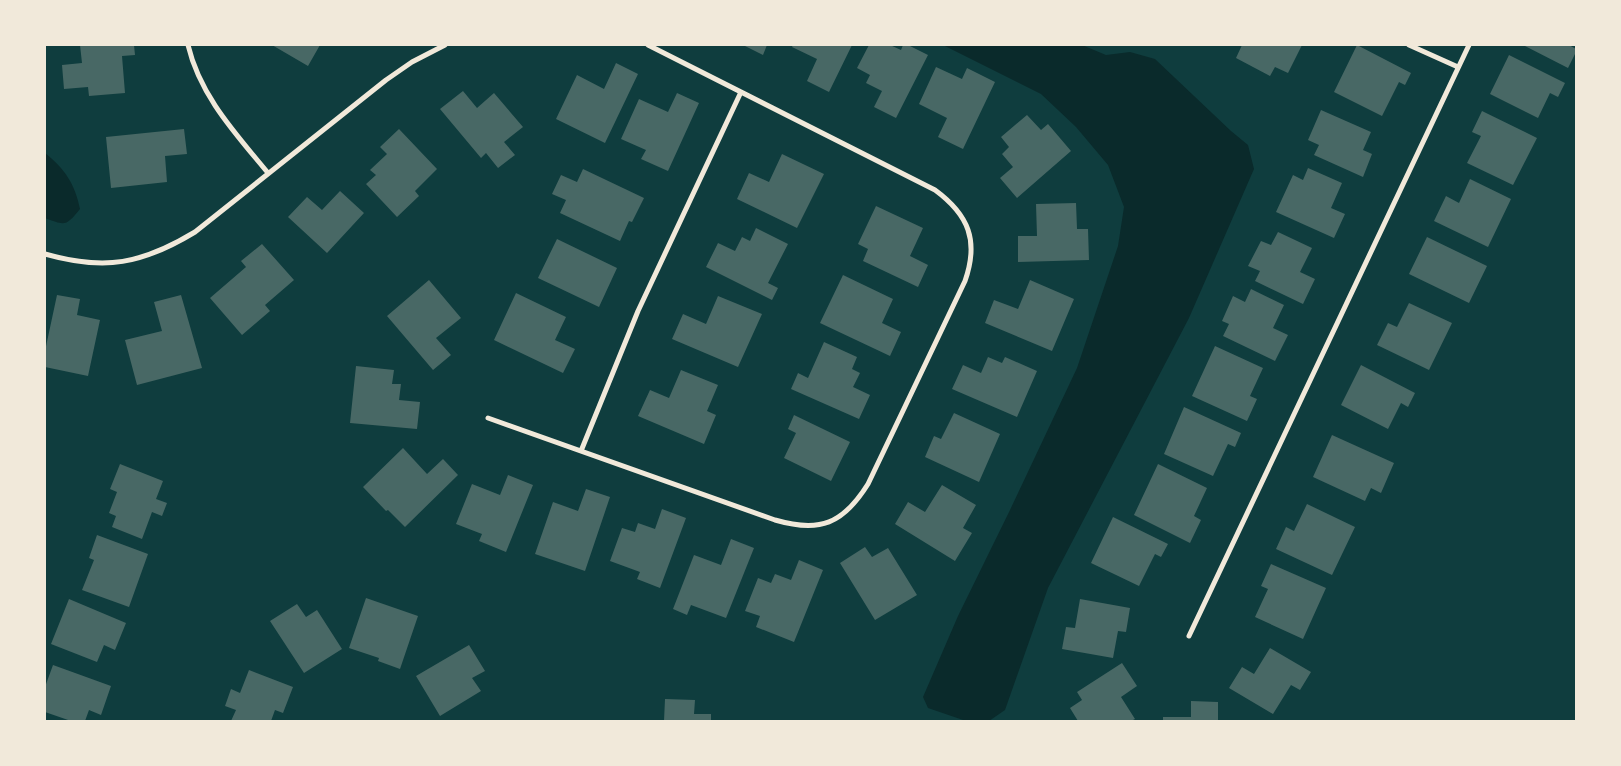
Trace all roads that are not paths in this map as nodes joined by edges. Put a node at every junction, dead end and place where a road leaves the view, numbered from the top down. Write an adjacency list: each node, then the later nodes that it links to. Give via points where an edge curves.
1 (188, 45): 8 (street, via 208,96)
2 (445, 45): 8 (street, via 386,80)
3 (648, 45): 7 (street)
4 (1409, 45): 6 (street)
5 (1469, 45): 6 (street)
6 (1458, 67): 12 (street)
7 (741, 92): 11 (street, via 638,311); 11 (street, via 947,199 959,211 970,234 972,249 965,281 868,484 858,500 833,520 819,525 790,524)
8 (268, 173): 9 (street, via 195,232 176,244 138,259 100,264)
9 (45, 254)
10 (488, 418): 11 (street)
11 (581, 451)
12 (1189, 636)

